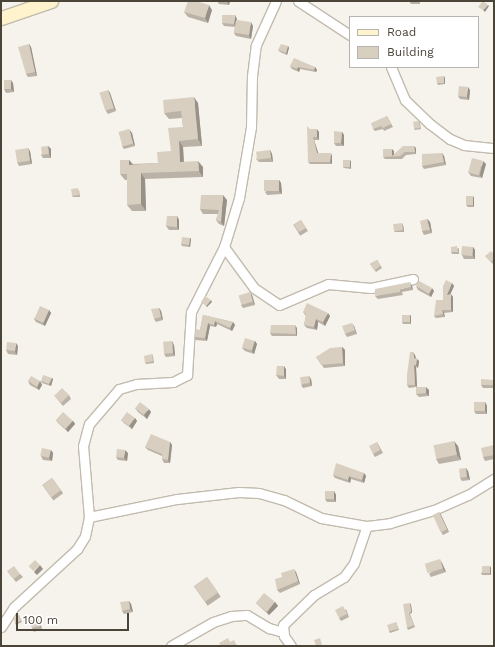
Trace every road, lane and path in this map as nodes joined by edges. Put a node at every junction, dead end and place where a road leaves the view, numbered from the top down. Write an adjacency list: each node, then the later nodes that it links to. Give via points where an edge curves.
1 (50, 1): 4 (main road)
2 (276, 1): 8 (street, via 256,45 247,158 239,198)
3 (298, 1): 5 (street)
4 (1, 18)
5 (349, 34)
6 (391, 68): 7 (street, via 405,100 450,140 464,145)
7 (494, 148)
8 (224, 247): 9 (street, via 254,288 279,305 328,284 371,288); 11 (street, via 192,312 187,375 173,382 136,384 119,389 89,424 83,446)
9 (413, 279)
10 (494, 479): 12 (street, via 468,495 434,510 390,523)
11 (89, 517): 12 (street, via 177,499 239,492 259,493 284,500 321,518); 13 (street, via 85,536 77,548 14,607)
12 (367, 526): 14 (street, via 354,563 344,577 314,595 283,626)
13 (1, 627)
14 (282, 632): 15 (street, via 269,628 247,615 231,616 213,622); 16 (street)
15 (171, 646)
16 (291, 646)

